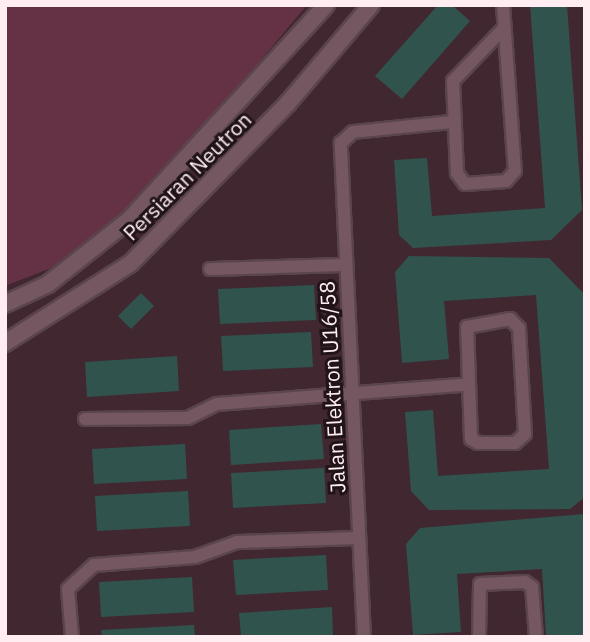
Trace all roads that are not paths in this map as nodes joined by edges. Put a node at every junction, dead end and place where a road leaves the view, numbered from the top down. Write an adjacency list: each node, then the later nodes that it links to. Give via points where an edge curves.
1 (326, 5): 8 (street, Persiaran Neutron, via 130,219 48,284)
2 (371, 5): 9 (street, Persiaran Neutron, via 288,103 131,263)
3 (503, 5): 4 (street)
4 (503, 28): 5 (street, via 453,81); 5 (street, via 511,178 459,179)
5 (452, 122): 6 (street, Jalan Elektron U16/58, via 346,136)
6 (344, 265): 7 (street); 11 (street, Jalan Elektron U16/58)
7 (210, 269)
8 (5, 304)
9 (5, 343)
10 (469, 384): 10 (street, via 467,327 516,322 522,439 471,439); 11 (street)
11 (353, 397): 12 (street, via 217,404 188,418); 13 (street, Jalan Elektron U16/58)
12 (85, 419)
13 (358, 538): 14 (street, via 237,542 195,557 94,565 68,589); 15 (street, Jalan Elektron U16/58)
14 (72, 637)
15 (364, 637)
16 (479, 637): 17 (street, via 480,584 525,582 532,587)
17 (536, 637)

